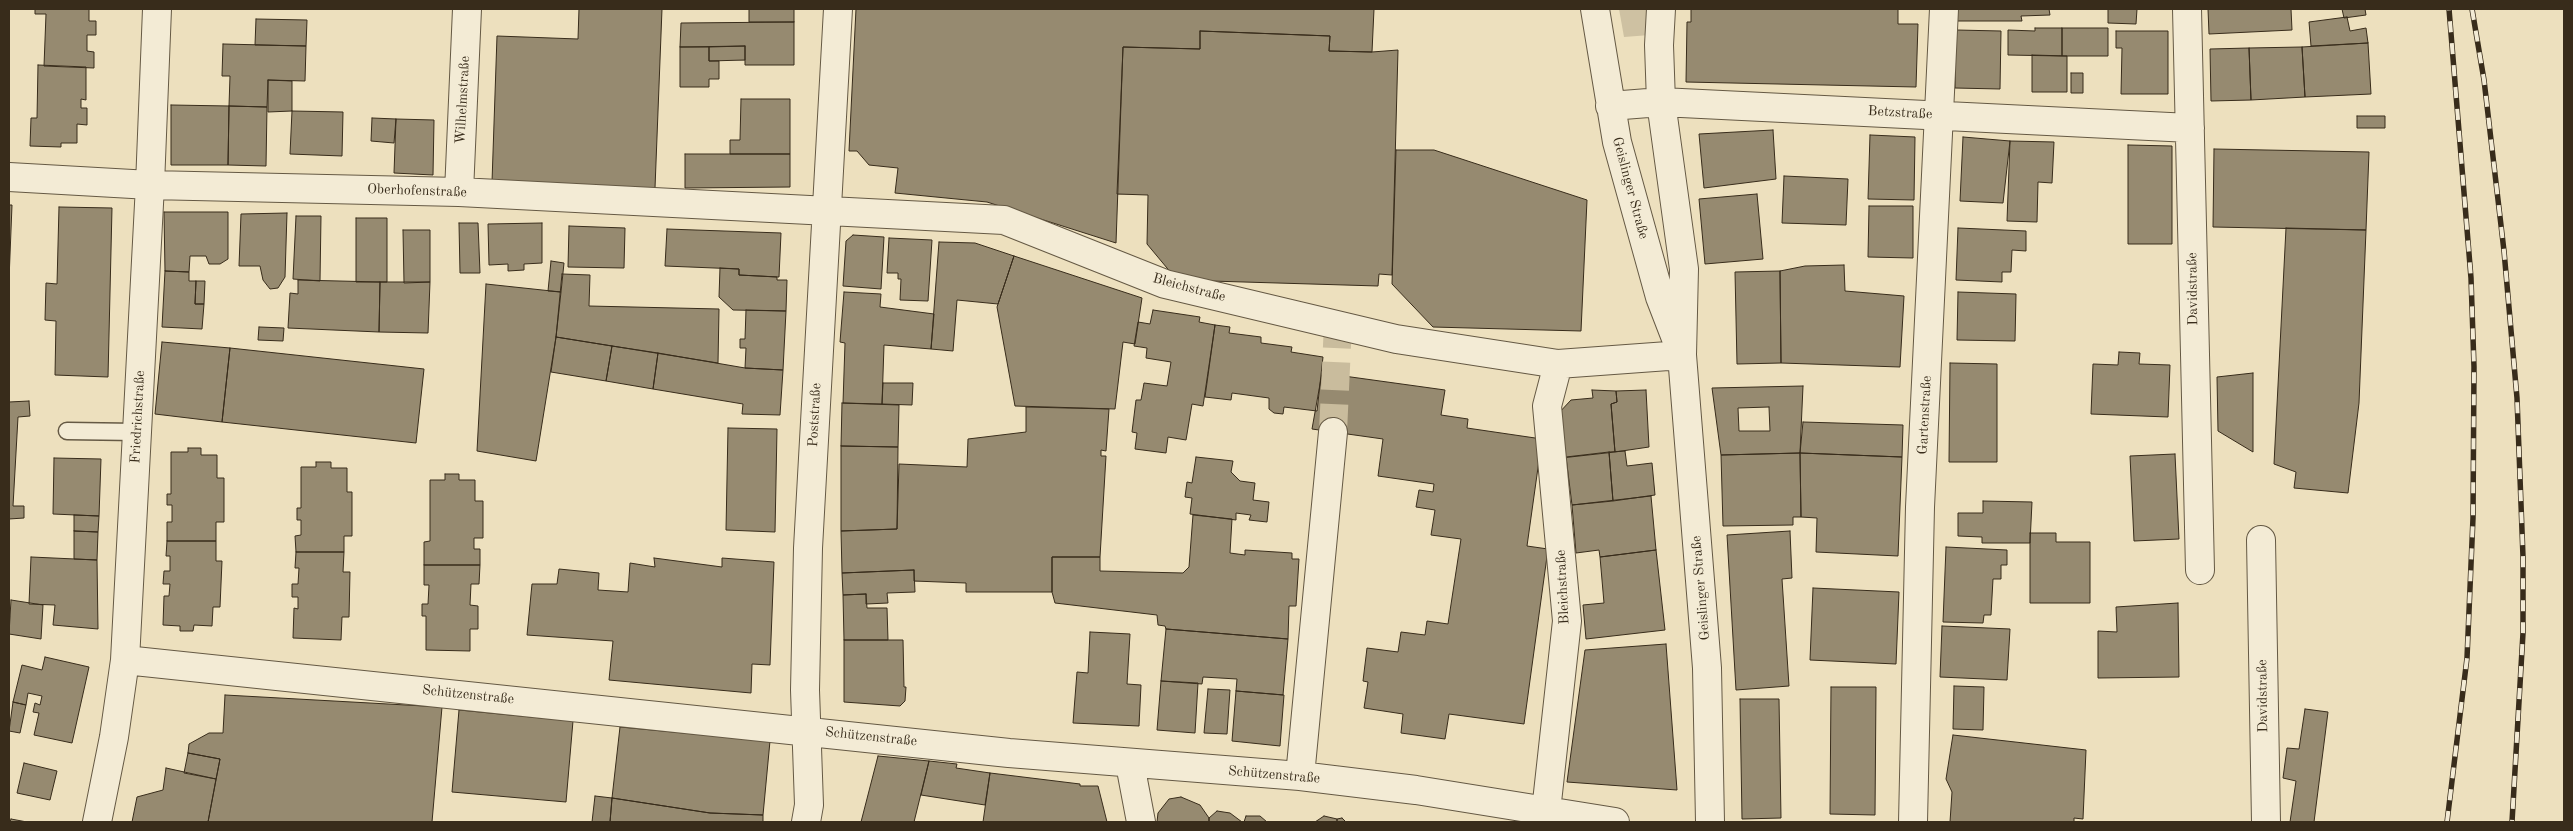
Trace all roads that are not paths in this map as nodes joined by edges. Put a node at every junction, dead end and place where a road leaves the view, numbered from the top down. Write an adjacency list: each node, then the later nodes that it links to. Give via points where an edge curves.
1 (157, 9): 13 (street, Friedrichstraße)
2 (467, 9): 14 (street, Wilhelmstraße)
3 (838, 9): 15 (street, Poststraße)
4 (1595, 9): 9 (street, Geislinger Straße)
5 (1661, 9): 8 (street, Geislinger Straße)
6 (1944, 9): 10 (street, Gartenstraße)
7 (2186, 9): 11 (street, Davidstraße)
8 (1661, 102): 9 (street, Betzstraße); 10 (street, Betzstraße); 16 (street, Geislinger Straße, via 1684,270)
9 (1610, 106): 16 (street, Geislinger Straße, via 1660,297)
10 (1940, 115): 11 (street, Betzstraße); 33 (street, Gartenstraße, via 1920,507)
11 (2190, 128): 22 (street, Davidstraße)
12 (9, 177): 13 (street, Oberhofenstraße)
13 (150, 185): 14 (street, Oberhofenstraße); 19 (street, Friedrichstraße)
14 (459, 192): 15 (street, Oberhofenstraße)
15 (825, 211): 17 (street, Bleichstraße, via 1004,220 1165,284 1396,339); 24 (street, Poststraße, via 808,548)
16 (1682, 355): 17 (street, Bleichstraße); 32 (street, Geislinger Straße, via 1707,668)
17 (1558, 364): 27 (street, Bleichstraße, via 1548,406 1567,620)
18 (67, 431): 19 (lane)
19 (137, 432): 23 (street, Friedrichstraße)
20 (1333, 432): 26 (street)
21 (2261, 540): 34 (street, Davidstraße)
22 (2200, 570)
23 (125, 660): 24 (street, Schützenstraße); 28 (street, Friedrichstraße)
24 (807, 731): 25 (street, Schützenstraße); 29 (street, Poststraße, via 809,805)
25 (1130, 764): 26 (street, Schützenstraße); 30 (street)
26 (1300, 776): 27 (street, Schützenstraße)
27 (1546, 811): 31 (street, Schützenstraße)
28 (97, 822)
29 (806, 822)
30 (1140, 822)
31 (1615, 822)
32 (1710, 822)
33 (1913, 822)
34 (2266, 822)

